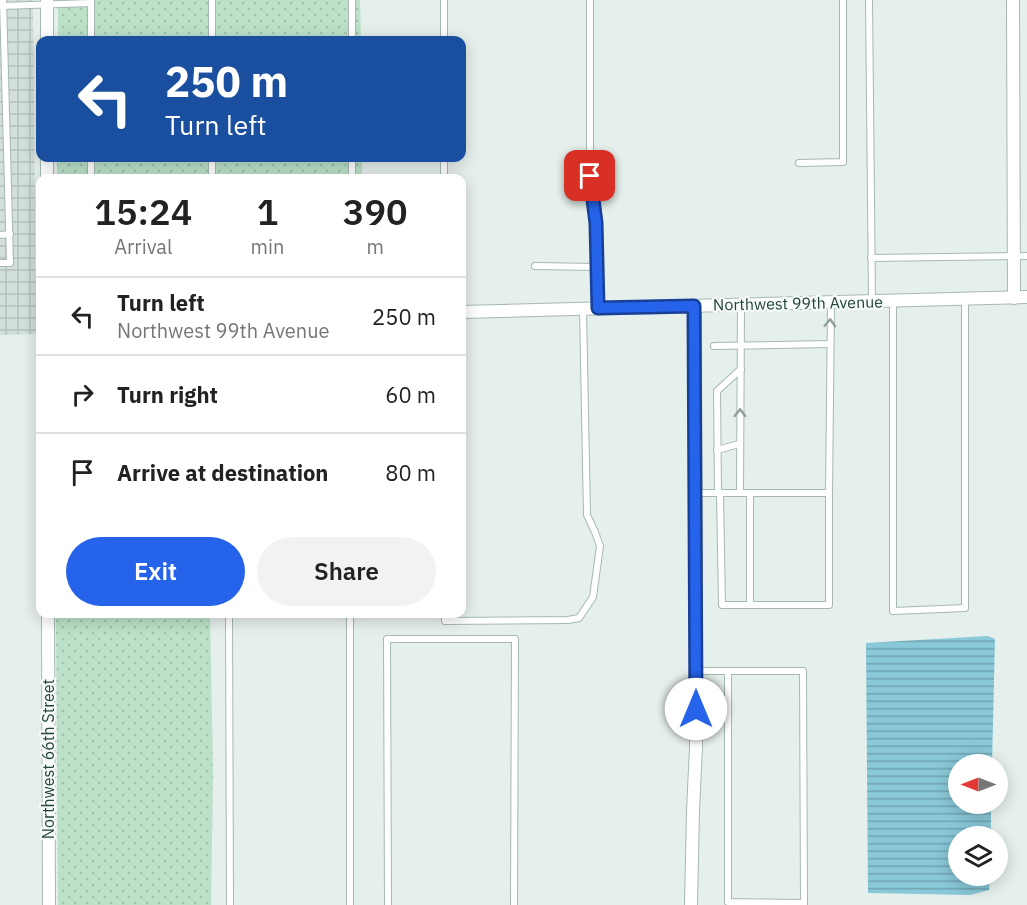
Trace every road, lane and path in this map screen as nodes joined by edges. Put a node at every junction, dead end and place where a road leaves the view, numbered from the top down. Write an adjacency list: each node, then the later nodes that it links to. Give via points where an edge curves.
1 (212, 0): 13 (lane)
2 (352, 0): 14 (lane)
3 (444, 0): 15 (lane)
4 (590, 0): 26 (lane, via 590,176)
5 (843, 0): 18 (lane, via 843,162)
6 (869, 0): 23 (lane)
7 (1013, 0): 21 (street)
8 (47, 2): 9 (lane); 10 (lane); 11 (street)
9 (91, 2): 12 (lane)
10 (2, 4): 16 (lane)
11 (47, 36)
12 (91, 36)
13 (212, 36)
14 (352, 36)
15 (444, 36)
16 (3, 79): 17 (lane)
17 (3, 134): 19 (lane)
18 (799, 163)
19 (10, 234): 20 (lane); 24 (lane, via 10,263)
20 (0, 235)
21 (1014, 256): 22 (lane); 23 (lane); 27 (street)
22 (1027, 256)
23 (871, 258): 30 (lane)
24 (0, 263)
25 (535, 266): 26 (lane)
26 (597, 267): 34 (lane)
27 (1021, 298): 28 (street, Northwest 99th Avenue)
28 (965, 299): 29 (street, Northwest 99th Avenue); 29 (lane, via 965,608 893,611)
29 (893, 301): 30 (street, Northwest 99th Avenue)
30 (872, 302): 31 (street, Northwest 99th Avenue)
31 (831, 303): 32 (street, Northwest 99th Avenue); 37 (lane, one-way to 31)
32 (741, 305): 33 (street, Northwest 99th Avenue); 38 (lane)
33 (694, 306): 34 (street, Northwest 99th Avenue); 43 (street)
34 (598, 308): 35 (street, Northwest 99th Avenue)
35 (583, 309): 36 (street, Northwest 99th Avenue); 52 (lane, via 586,514 600,546 593,597 579,618 568,620)
36 (466, 312)
37 (830, 344): 38 (lane); 47 (lane)
38 (741, 345): 39 (lane); 40 (lane)
39 (714, 346)
40 (741, 369): 41 (lane, one-way to 40); 42 (lane, via 717,391)
41 (740, 444): 42 (lane); 45 (lane)
42 (717, 450): 44 (lane)
43 (696, 493): 44 (lane); 53 (street)
44 (719, 493): 45 (lane); 48 (lane, via 722,605)
45 (740, 493): 46 (lane)
46 (750, 493): 47 (lane); 48 (lane)
47 (829, 493): 48 (lane, via 829,605)
48 (750, 605)
49 (48, 618): 56 (street, Northwest 66th Street)
50 (229, 618): 57 (lane)
51 (350, 618): 58 (lane)
52 (445, 618)
53 (696, 671): 54 (lane); 61 (street)
54 (728, 671): 55 (lane, via 728,902); 55 (lane, via 803,671)
55 (804, 904)
56 (49, 905)
57 (230, 905)
58 (350, 905)
59 (388, 905): 60 (lane, via 387,639 515,639)
60 (514, 905)
61 (691, 905)

